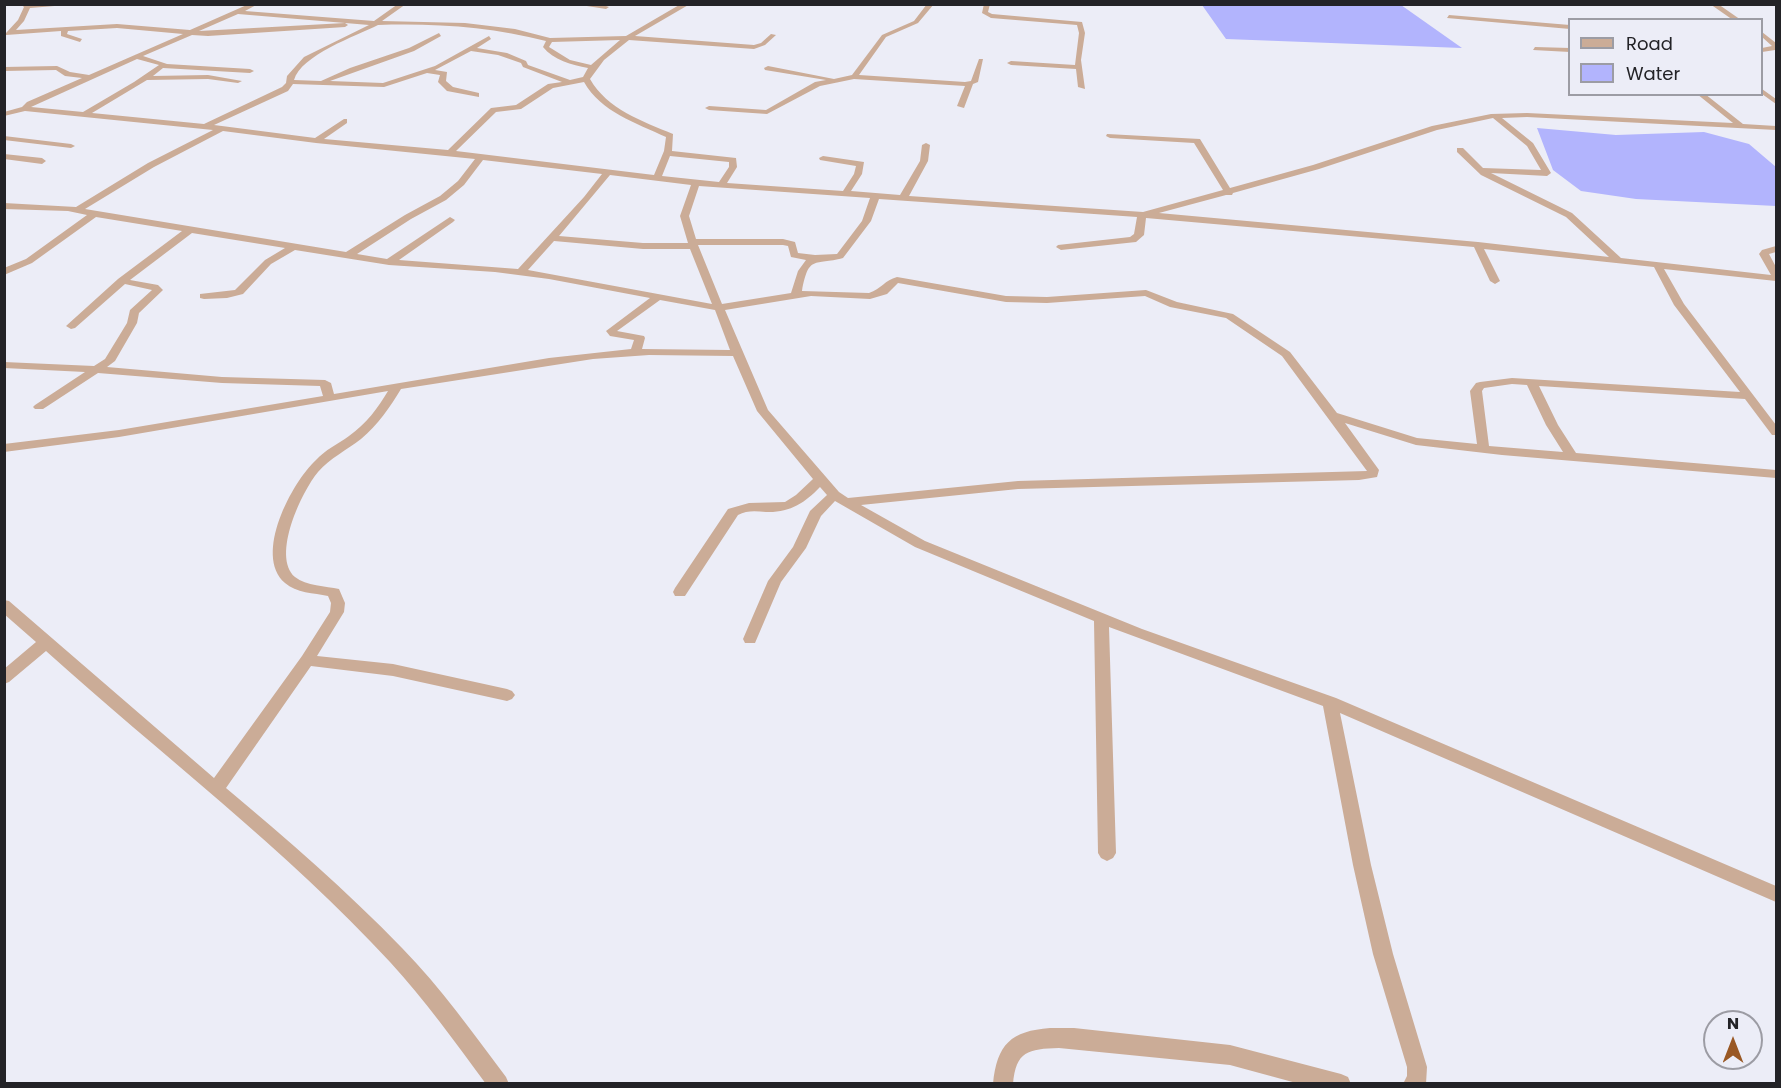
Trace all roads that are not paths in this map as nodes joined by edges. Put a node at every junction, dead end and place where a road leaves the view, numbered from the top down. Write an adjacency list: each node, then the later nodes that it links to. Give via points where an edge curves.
1 (76, 4): 9 (street)
2 (255, 4): 11 (street)
3 (403, 4): 17 (street)
4 (577, 4): 10 (street)
5 (687, 4): 27 (street)
6 (931, 4): 45 (street, via 916,22 884,36)
7 (987, 4): 16 (street, via 985,13 991,16)
8 (1713, 4): 14 (street)
9 (26, 5): 20 (street, via 21,21)
10 (606, 7)
11 (237, 12): 15 (street); 21 (street)
12 (1084, 15): 16 (street)
13 (1449, 17): 18 (street)
14 (1735, 18)
15 (362, 22): 17 (street); 21 (street, via 296,30)
16 (1079, 22): 39 (street)
17 (377, 23): 29 (street, via 465,25); 51 (street, via 312,55 291,76)
18 (1568, 27)
19 (66, 28): 20 (street); 21 (street, via 124,26); 28 (street, via 63,36)
20 (10, 32): 25 (street)
21 (186, 33): 34 (street)
22 (439, 35): 52 (street, via 400,55)
23 (773, 35): 27 (street, via 754,47)
24 (1763, 36): 33 (street, via 1776,46)
25 (4, 38)
26 (489, 38): 30 (street)
27 (628, 38): 29 (street); 38 (street)
28 (80, 40)
29 (550, 40): 38 (street, via 546,47 549,51 568,62)
30 (470, 49): 43 (street); 50 (street, via 505,55)
31 (1535, 49): 32 (street)
32 (1568, 50)
33 (1763, 50)
34 (135, 56): 37 (street, via 159,61); 44 (street)
35 (981, 60): 53 (street, via 975,80)
36 (1011, 63): 39 (street)
37 (163, 66): 42 (street); 46 (street)
38 (592, 67): 47 (street)
39 (1079, 67): 54 (street)
40 (768, 68): 48 (street)
41 (4, 69): 44 (street, via 57,68)
42 (250, 71)
43 (426, 71): 52 (street, via 378,86); 56 (street, via 444,74 442,82 446,87)
44 (87, 77): 61 (street)
45 (854, 77): 48 (street); 53 (street)
46 (147, 78): 49 (street, via 208,76); 62 (street)
47 (586, 80): 50 (street); 77 (street, via 594,93 621,114 669,134)
48 (836, 80): 60 (street, via 818,84 767,112)
49 (238, 81)
50 (567, 81): 76 (street, via 545,88 518,107 494,110)
51 (290, 82): 52 (street); 66 (street, via 285,89)
52 (322, 82)
53 (970, 83): 59 (street)
54 (1082, 87)
55 (1763, 93): 58 (street)
56 (476, 95)
57 (1703, 96): 67 (street)
58 (1776, 102)
59 (961, 106)
60 (710, 108)
61 (25, 109): 62 (street); 63 (street)
62 (86, 113): 66 (street)
63 (4, 114)
64 (1495, 116): 67 (street); 82 (street, via 1530,145 1547,173); 87 (street, via 1435,128)
65 (344, 121): 72 (street)
66 (205, 126): 68 (street)
67 (1741, 126): 69 (street)
68 (222, 128): 72 (street); 92 (street)
69 (1776, 128)
70 (1110, 136): 87 (street, via 1197,141)
71 (4, 138): 74 (street)
72 (316, 141): 76 (street)
73 (926, 145): 90 (street, via 924,161)
74 (71, 146)
75 (1460, 150): 82 (street)
76 (450, 153): 79 (street)
77 (667, 153): 84 (street); 86 (street, via 733,160 733,167)
78 (4, 156): 81 (street)
79 (481, 158): 83 (street); 103 (street, via 443,198)
80 (823, 158): 88 (street, via 861,164)
81 (42, 161)
82 (1480, 170): 105 (street, via 1569,214)
83 (607, 173): 84 (street); 97 (street, via 588,200)
84 (657, 178): 85 (street)
85 (695, 183): 86 (street); 98 (street, via 696,189 683,208)
86 (721, 185): 88 (street)
87 (1229, 193): 94 (street)
88 (845, 194): 89 (street)
89 (875, 197): 90 (street); 104 (street, via 866,221 840,256)
90 (903, 198): 94 (street)
91 (4, 206): 92 (street)
92 (78, 210): 93 (street)
93 (94, 214): 96 (street); 108 (street, via 29,261)
94 (1142, 215): 99 (street); 100 (street, via 1139,235 1133,240)
95 (450, 220): 106 (street)
96 (188, 231): 101 (street); 111 (street)
97 (550, 238): 98 (street, via 643,246); 109 (street)
98 (693, 244): 104 (street, via 783,242 792,244 794,255); 116 (street)
99 (1478, 245): 105 (street); 112 (street)
100 (1061, 247)
101 (291, 248): 103 (street); 114 (street, via 268,262 239,292)
102 (1776, 249): 110 (street, via 1764,254)
103 (348, 256): 106 (street)
104 (814, 258): 113 (street, via 802,272)
105 (1618, 260): 107 (street)
106 (389, 262): 109 (street)
107 (1657, 264): 110 (street); 125 (street, via 1679,305)
108 (4, 272)
109 (521, 272): 115 (street)
110 (1776, 276)
111 (122, 281): 117 (street); 121 (street, via 158,290 134,312 132,323 112,357)
112 (1495, 281)
113 (796, 295): 116 (street); 127 (street, via 870,296 883,292 897,280 1006,299 1146,293 1174,305 1229,316 1270,342 1286,354)
114 (204, 296)
115 (658, 296): 116 (street); 118 (street, via 611,331 640,338)
116 (718, 308): 119 (street)
117 (71, 326)
118 (636, 352): 119 (street); 123 (street)
119 (737, 353): 133 (street, via 763,411)
120 (4, 365): 121 (street)
121 (99, 370): 124 (street, via 324,383); 126 (street)
122 (1532, 383): 125 (street); 130 (street, via 1480,385 1476,391); 131 (street)
123 (398, 385): 124 (street); 140 (street, via 380,414 364,430 321,461 289,509 282,532 281,563 287,577 296,584 334,593 338,603 337,612)
124 (329, 396): 129 (street, via 188,422)
125 (1748, 396): 128 (street)
126 (39, 407)
127 (1334, 416): 130 (street, via 1405,438); 134 (street, via 1373,474 1018,485)
128 (1776, 432)
129 (4, 448)
130 (1484, 449): 131 (street)
131 (1572, 457): 132 (street)
132 (1776, 474)
133 (820, 479): 134 (street); 135 (street, via 790,505 746,507 733,512)
134 (840, 498): 137 (street, via 920,544); 138 (street, via 815,514 799,548 776,582)
135 (680, 592)
136 (4, 605): 139 (street)
137 (1101, 617): 143 (street); 145 (street)
138 (750, 639)
139 (46, 642): 141 (street); 144 (street)
140 (307, 660): 142 (street, via 393,670); 144 (street)
141 (4, 678)
142 (507, 695)
143 (1330, 702): 146 (street); 150 (street, via 1383,954 1417,1067 1417,1080)
144 (216, 789): 147 (street, via 299,860 396,955 441,1006)
145 (1107, 853)
146 (1776, 894)
147 (499, 1083)
148 (1003, 1083): 149 (street, via 1012,1050 1027,1042 1050,1038 1230,1055)
149 (1341, 1083)
150 (1413, 1083)

